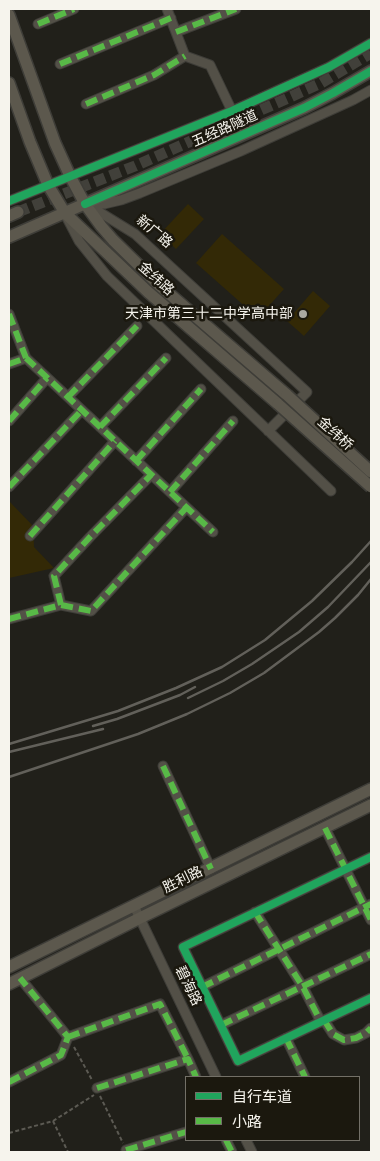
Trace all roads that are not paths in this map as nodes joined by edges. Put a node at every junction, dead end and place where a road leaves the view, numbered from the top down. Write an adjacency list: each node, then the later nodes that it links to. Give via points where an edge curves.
1 (74, 9): 6 (street)
2 (167, 9): 5 (street)
3 (236, 9): 7 (street)
4 (9, 15): 16 (main road)
5 (171, 18): 7 (street); 10 (street)
6 (38, 24)
7 (176, 32): 9 (street)
8 (371, 43): 15 (street, via 329,67)
9 (185, 56): 14 (street, via 154,75); 15 (street, via 210,65)
10 (60, 64)
11 (371, 71): 19 (main road, 五经路隧道, via 296,111)
12 (9, 84): 17 (main road)
13 (371, 90): 19 (street, via 240,151 122,200)
14 (86, 104)
15 (232, 111): 16 (street)
16 (70, 176): 17 (street); 19 (main road)
17 (48, 185): 18 (street); 20 (main road, 金纬路)
18 (9, 200)
19 (85, 204): 20 (main road, 五经路隧道); 29 (main road, 金纬路, via 101,226 158,284); 36 (street, 新广路, via 135,234 307,392)
20 (65, 213): 21 (main road, 五经路隧道); 31 (main road, 金纬路, via 148,292); 36 (street, via 79,241 107,276)
21 (9, 237)
22 (9, 314): 24 (street)
23 (137, 326): 30 (street)
24 (26, 358): 26 (street); 27 (street)
25 (166, 358): 35 (street)
26 (9, 364)
27 (47, 378): 30 (street); 33 (street)
28 (202, 389): 38 (street)
29 (287, 395): 39 (main road, 金纬桥, bridge)
30 (68, 397): 32 (street)
31 (278, 404): 42 (main road, 金纬桥, bridge)
32 (82, 410): 35 (street); 41 (street)
33 (9, 421)
34 (233, 421): 44 (street)
35 (100, 427): 37 (street)
36 (268, 431): 43 (street)
37 (115, 441): 38 (street); 47 (street)
38 (136, 461): 40 (street)
39 (371, 472)
40 (151, 475): 44 (street); 48 (street, via 54,576)
41 (9, 487)
42 (371, 487)
43 (331, 491)
44 (170, 492): 45 (street)
45 (186, 508): 46 (street); 48 (street, via 91,610)
46 (213, 532)
47 (30, 536)
48 (61, 605): 49 (street)
49 (9, 619)
50 (163, 766): 55 (street)
51 (371, 789): 55 (main road, 胜利路)
52 (371, 805): 53 (main road, 胜利路)
53 (325, 828): 56 (street); 60 (main road, 胜利路)
54 (371, 856): 56 (street)
55 (211, 868): 57 (main road, 胜利路)
56 (346, 869): 58 (street); 59 (street)
57 (134, 906): 60 (street, 碧海路); 64 (main road, 胜利路)
58 (368, 906): 61 (street); 62 (street)
59 (255, 912): 62 (street); 67 (street, via 183,947)
60 (140, 918): 65 (main road, 胜利路); 77 (street, 碧海路)
61 (371, 920)
62 (279, 949): 67 (street); 68 (street)
63 (371, 954): 68 (street)
64 (9, 967)
65 (20, 978): 66 (main road, 胜利路); 73 (street)
66 (9, 984)
67 (202, 987): 71 (street)
68 (303, 987): 70 (street); 71 (street)
69 (371, 998): 70 (street)
70 (322, 1021): 72 (street, via 333,1034 344,1040 356,1038); 74 (street)
71 (221, 1025): 74 (street, via 238,1061)
72 (371, 1028)
73 (68, 1037): 75 (street, via 160,1004); 79 (street, via 61,1054)
74 (286, 1038): 78 (street)
75 (188, 1060): 76 (street); 80 (street)
76 (196, 1076)
77 (216, 1076)
78 (305, 1076)
79 (9, 1082)
80 (98, 1090)
81 (185, 1132): 82 (street)
82 (126, 1150)

